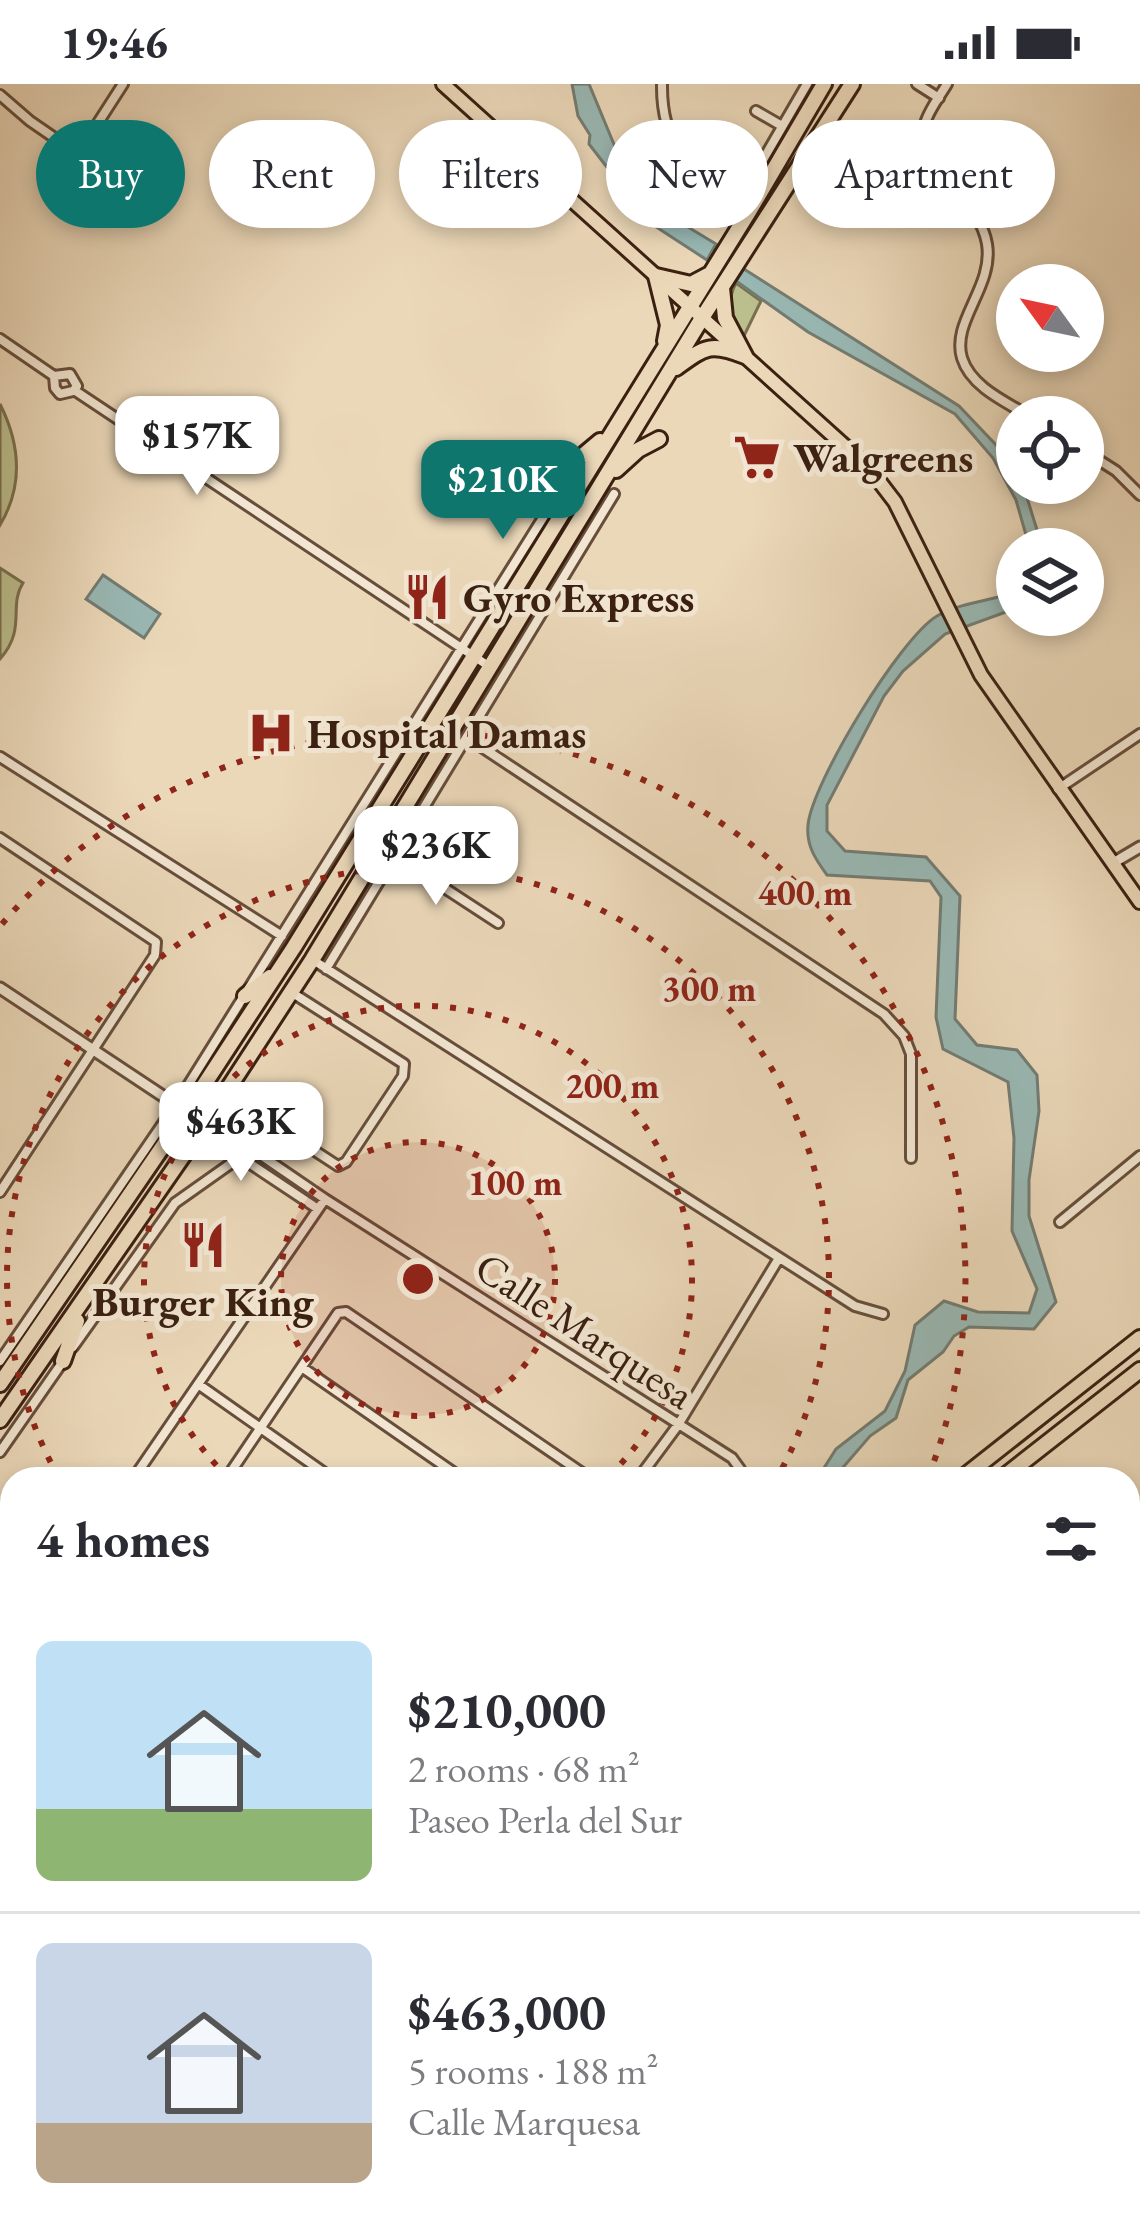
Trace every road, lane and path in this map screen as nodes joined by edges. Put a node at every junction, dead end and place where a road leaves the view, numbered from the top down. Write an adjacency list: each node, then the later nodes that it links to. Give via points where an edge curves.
1 (123, 84): 9 (street, via 78,154)
2 (443, 84): 18 (main road)
3 (662, 84): 12 (street)
4 (807, 84): 13 (street)
5 (824, 84): 15 (highway)
6 (852, 84): 19 (highway)
7 (917, 84): 10 (street)
8 (947, 84): 10 (street)
9 (0, 95)
10 (939, 98): 28 (street, via 925,121 926,142 969,198 987,242 989,264 961,334 963,360)
11 (756, 111): 13 (street)
12 (667, 120)
13 (782, 127): 14 (street)
14 (768, 151)
15 (768, 169)
16 (733, 228): 17 (highway)
17 (712, 272): 18 (highway, via 691,284); 20 (highway)
18 (656, 276): 20 (main road); 23 (highway, via 668,326)
19 (722, 286): 21 (highway); 24 (highway, via 725,318)
20 (690, 307): 21 (main road); 23 (highway)
21 (703, 318): 24 (main road); 25 (highway)
22 (0, 339): 26 (street)
23 (664, 348): 29 (highway)
24 (745, 356): 25 (highway, via 704,348); 40 (main road, via 869,468 895,502 980,675)
25 (672, 371): 33 (highway)
26 (54, 376): 27 (street, via 60,394); 27 (street, via 70,374)
27 (74, 391): 35 (street)
28 (997, 396)
29 (609, 434): 31 (highway); 35 (highway)
30 (659, 439): 33 (highway, via 638,450)
31 (580, 457): 35 (street)
32 (1104, 463): 34 (street)
33 (609, 488): 36 (highway); 38 (street)
34 (1140, 495)
35 (468, 653): 36 (street); 47 (street); 50 (highway)
36 (491, 668): 48 (highway)
37 (1140, 734): 40 (street)
38 (468, 738): 43 (street); 60 (street, via 884,1014 910,1054)
39 (0, 757): 47 (street)
40 (1058, 790): 44 (main road)
41 (0, 838): 54 (street, via 156,942)
42 (1140, 847): 44 (street)
43 (398, 856): 46 (street); 49 (street)
44 (1113, 863): 45 (main road)
45 (1140, 902)
46 (498, 923)
47 (282, 936): 53 (street)
48 (312, 960): 49 (street); 52 (highway)
49 (326, 969): 67 (street)
50 (279, 970): 53 (highway); 56 (highway)
51 (0, 988): 54 (street)
52 (291, 992): 55 (highway); 55 (street, via 404,1064 404,1076 338,1166)
53 (244, 997): 56 (street)
54 (95, 1049): 56 (street); 63 (street)
55 (225, 1092): 57 (highway)
56 (182, 1107): 57 (street); 71 (street); 75 (highway)
57 (206, 1124): 59 (street); 61 (street, Calle Marquesa); 68 (highway)
58 (1140, 1156): 66 (street)
59 (240, 1157): 62 (street); 72 (street, via 175,1203)
60 (911, 1158)
61 (286, 1172): 62 (street); 64 (street, Calle Marquesa)
62 (278, 1184): 65 (street)
63 (0, 1192)
64 (325, 1199): 65 (street); 78 (street, Calle Marquesa)
65 (318, 1209): 76 (street)
66 (1060, 1222)
67 (779, 1258): 69 (street, via 855,1306); 78 (street)
68 (92, 1290): 72 (highway); 77 (highway)
69 (883, 1314)
70 (1140, 1338): 88 (highway)
71 (0, 1361)
72 (63, 1361): 80 (street)
73 (303, 1368): 79 (street); 84 (street); 85 (street, via 338,1313 352,1313)
74 (1140, 1370): 89 (highway)
75 (0, 1384)
76 (198, 1384): 79 (street); 81 (street)
77 (0, 1420)
78 (678, 1425): 86 (street); 87 (street, Calle Marquesa)
79 (259, 1428): 82 (street); 83 (street)
80 (0, 1452)
81 (141, 1467)
82 (234, 1467)
83 (316, 1467)
84 (446, 1467)
85 (574, 1467)
86 (647, 1467)
87 (739, 1467)
88 (976, 1467)
89 (1016, 1467)

